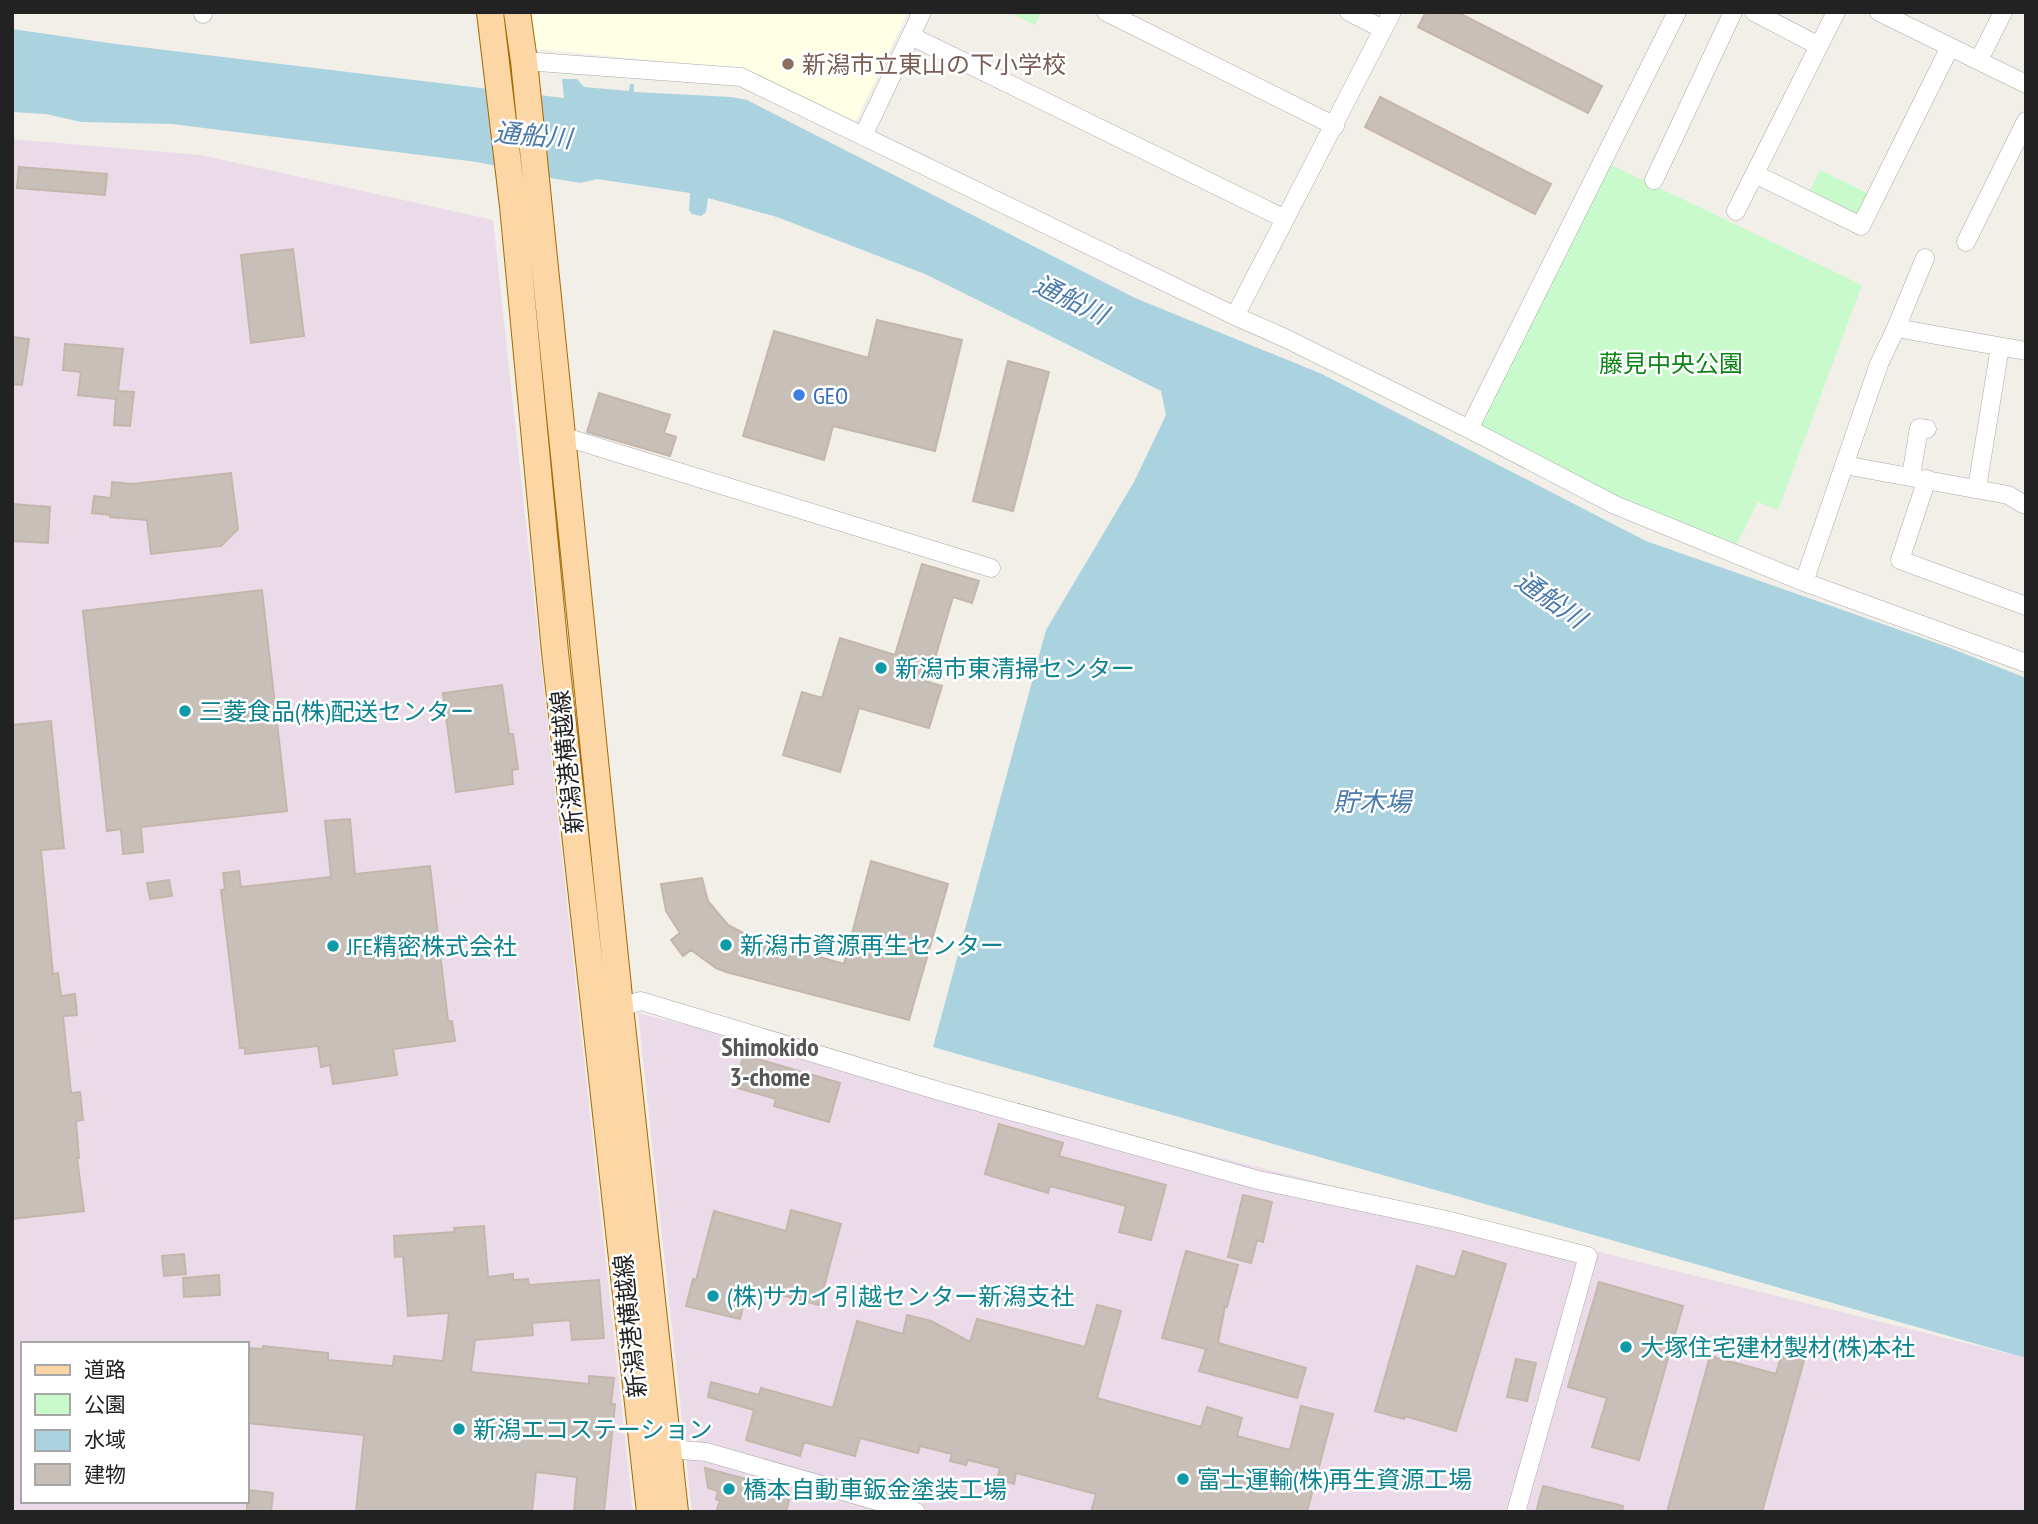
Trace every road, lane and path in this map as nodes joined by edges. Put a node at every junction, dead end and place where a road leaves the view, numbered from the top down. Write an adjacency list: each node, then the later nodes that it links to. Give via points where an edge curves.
1 (490, 12): 26 (main road, 新潟港横越線, via 497,74)
2 (517, 12): 19 (main road, 新潟港横越線)
3 (922, 12): 15 (street)
4 (1106, 12): 22 (street)
5 (1349, 12): 14 (street)
6 (1392, 12): 14 (street)
7 (1677, 12): 35 (street)
8 (1733, 12): 25 (street)
9 (1754, 12): 16 (street)
10 (1836, 12): 16 (street)
11 (1879, 12): 13 (street)
12 (2003, 12): 18 (street)
13 (1912, 19): 17 (street)
14 (1383, 29): 22 (street)
15 (911, 36): 23 (street); 28 (street)
16 (1819, 46): 24 (street)
17 (1950, 47): 18 (street); 24 (street, via 1861,226)
18 (1979, 60): 20 (street)
19 (524, 67): 23 (street, via 741,77); 26 (main road, 新潟港横越線)
20 (2026, 83)
21 (2026, 121): 29 (street)
22 (1335, 126): 28 (street)
23 (863, 136): 31 (street)
24 (1755, 174): 27 (street)
25 (1654, 180)
26 (525, 205): 37 (main road, 新潟港横越線); 47 (main road, 新潟港横越線, via 554,639)
27 (1736, 211)
28 (1285, 219): 31 (street)
29 (1966, 242)
30 (1925, 258): 32 (street)
31 (1235, 316): 35 (street)
32 (1896, 328): 33 (street); 38 (street)
33 (2000, 347): 34 (street); 40 (street)
34 (2026, 351)
35 (1469, 429): 43 (street, via 1615,505)
36 (1927, 429): 39 (street, via 1919,428)
37 (562, 436): 42 (street); 46 (main road, 新潟港横越線)
38 (1844, 464): 39 (street); 43 (street)
39 (1919, 478): 40 (street); 44 (street, via 1900,560)
40 (1977, 488): 41 (street)
41 (2026, 503)
42 (991, 568)
43 (1804, 582): 45 (street)
44 (2026, 606)
45 (2026, 663)
46 (620, 1007): 47 (street); 48 (main road, 新潟港横越線); 52 (street, via 641,1001 1258,1180 1588,1256)
47 (596, 1019): 48 (main road, 新潟港横越線)
48 (656, 1448): 49 (main road, 新潟港横越線); 50 (main road, 新潟港横越線); 51 (street, via 706,1452)
49 (650, 1512)
50 (675, 1512)
51 (916, 1512)
52 (1516, 1512)

